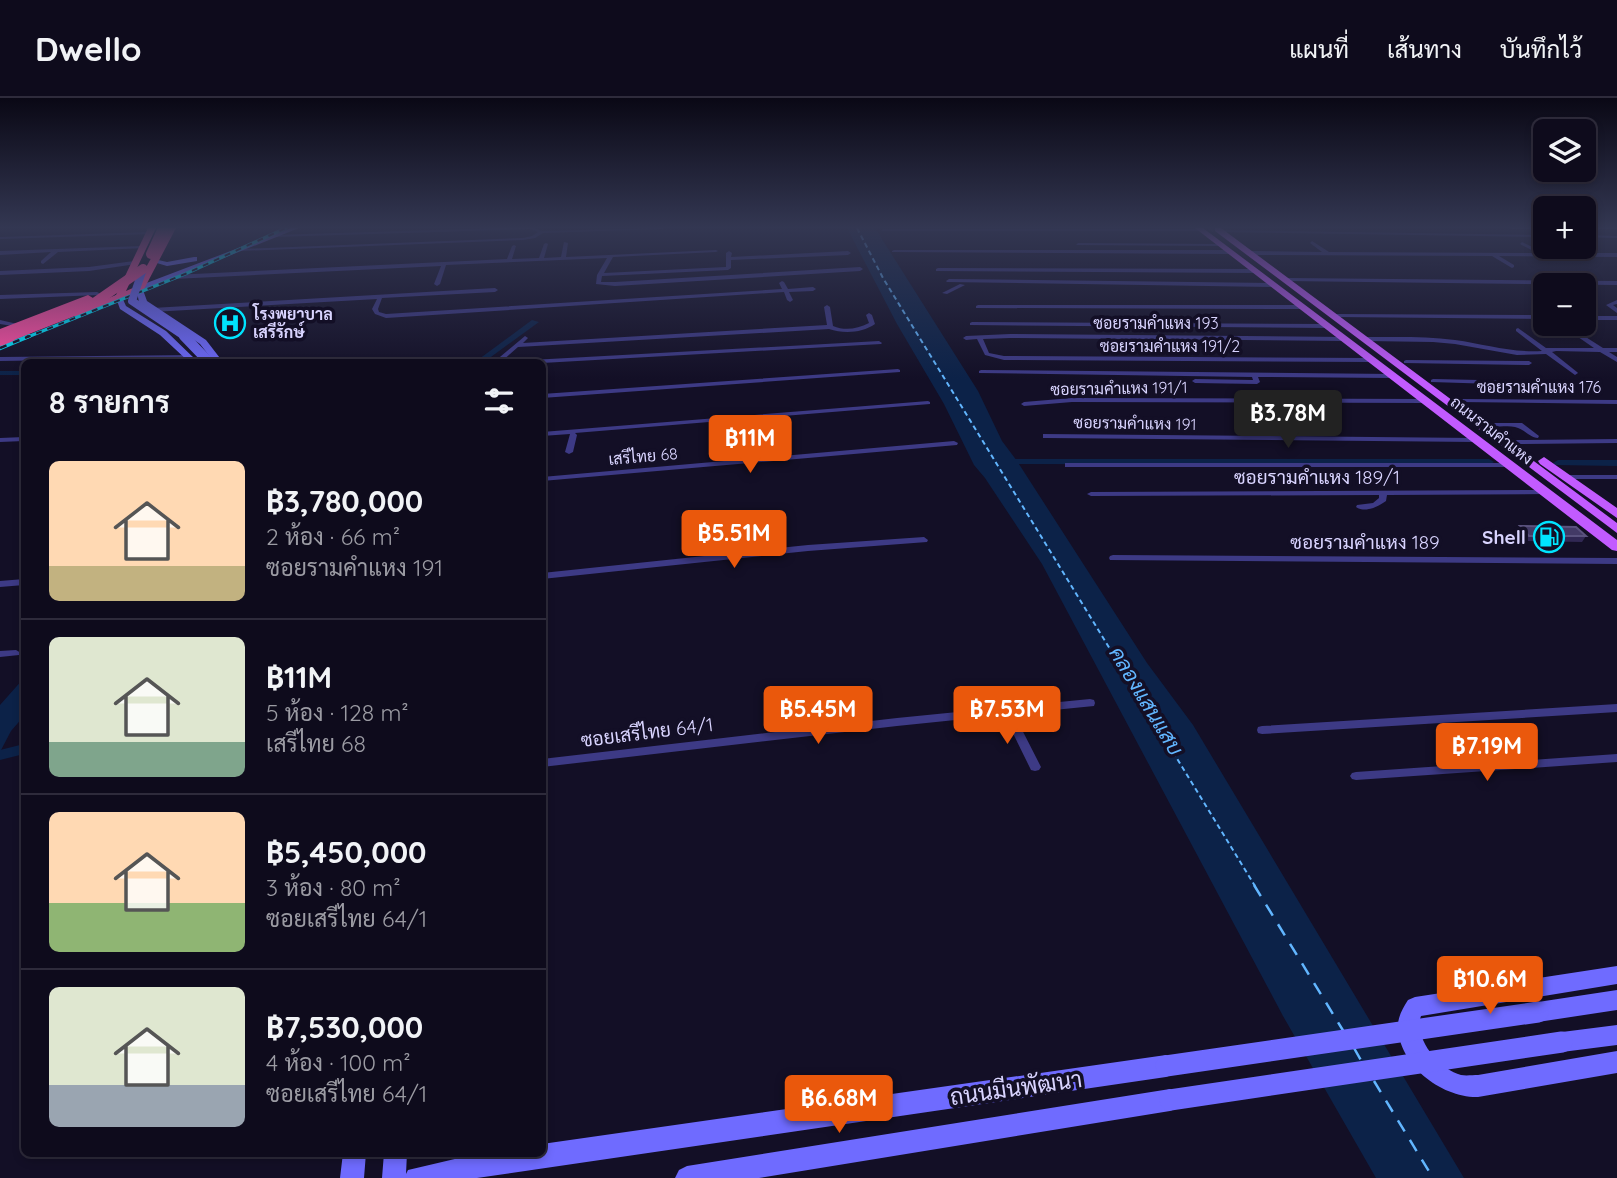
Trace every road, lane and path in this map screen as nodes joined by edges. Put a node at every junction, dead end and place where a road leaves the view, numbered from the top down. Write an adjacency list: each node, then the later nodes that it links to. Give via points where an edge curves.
1 (128, 278): 24 (highway)
2 (133, 278): 52 (highway, bridge, via 103,298)
3 (135, 278): 22 (highway)
4 (135, 278): 22 (highway)
5 (139, 278): 68 (main road, bridge, via 132,301 188,339)
6 (141, 278): 32 (main road, via 141,299)
7 (172, 278): 32 (main road, via 152,294)
8 (439, 278): 17 (street)
9 (599, 278): 10 (street, via 598,282 615,284)
10 (706, 278)
11 (1265, 278): 18 (main road, ถนนรามคำแหง)
12 (1288, 280): 16 (street); 39 (main road, ถนนรามคำแหง)
13 (949, 281): 15 (street)
14 (782, 283): 21 (street)
15 (1011, 283): 18 (street); 23 (street, via 958,286)
16 (1617, 283)
17 (437, 284)
18 (1273, 285): 31 (main road, ถนนรามคำแหง)
19 (814, 289): 21 (street)
20 (495, 290): 26 (street)
21 (786, 291): 26 (street, via 386,316 374,309); 27 (street)
22 (120, 293): 34 (main road); 36 (highway); 52 (highway)
23 (945, 293)
24 (97, 294): 25 (street); 45 (highway)
25 (0, 297)
26 (380, 297): 33 (street)
27 (790, 300)
28 (1617, 302): 35 (street, via 1609,305)
29 (827, 307): 47 (street)
30 (978, 307): 31 (street)
31 (1304, 307): 46 (main road, ถนนรามคำแหง)
32 (150, 308): 33 (street); 49 (main road)
33 (184, 308): 38 (street)
34 (127, 310): 36 (highway); 51 (main road)
35 (1617, 311)
36 (74, 315): 52 (highway, via 17,338)
37 (869, 315): 47 (street, via 872,324 868,327)
38 (178, 316)
39 (1337, 316): 40 (street); 57 (main road, ถนนรามคำแหง)
40 (1533, 317)
41 (1596, 318): 42 (street)
42 (1617, 318)
43 (0, 322): 45 (street)
44 (971, 324): 46 (street)
45 (19, 325): 52 (highway)
46 (1329, 326): 56 (main road, ถนนรามคำแหง)
47 (830, 327): 59 (street)
48 (1518, 330): 61 (street)
49 (187, 332): 51 (main road); 69 (main road)
50 (1581, 336): 62 (street)
51 (168, 337): 67 (main road)
52 (0, 338)
53 (525, 338): 59 (street)
54 (966, 338): 55 (street, ซอยรามคำแหง 193)
55 (979, 338): 56 (street, ซอยรามคำแหง 193); 71 (street, ซอยรามคำแหง 191/2, via 987,354 1004,358)
56 (1346, 339): 71 (main road, ถนนรามคำแหง); 114 (main road, ถนนรามคำแหง, via 1389,365)
57 (1367, 339): 60 (street); 74 (main road, ถนนรามคำแหง); 114 (main road, ถนนรามคำแหง)
58 (879, 343): 73 (street)
59 (517, 345): 70 (street)
60 (1482, 346): 61 (street); 64 (street)
61 (1539, 348): 64 (street)
62 (1602, 350): 63 (street); 64 (street); 72 (street)
63 (1617, 350)
64 (1550, 351): 78 (street)
65 (0, 359): 66 (street)
66 (21, 359)
67 (191, 359)
68 (206, 359)
69 (216, 359)
70 (501, 359)
71 (1372, 360): 80 (main road, ถนนรามคำแหง)
72 (1617, 360)
73 (546, 361)
74 (1406, 362): 75 (street); 82 (main road, ถนนรามคำแหง)
75 (1529, 363)
76 (898, 371): 84 (street)
77 (981, 372): 79 (street)
78 (1575, 373)
79 (1254, 374): 80 (street); 81 (street, via 1255,382)
80 (1393, 376): 85 (main road, ถนนรามคำแหง)
81 (1195, 381)
82 (1433, 381): 83 (street); 86 (main road, ถนนรามคำแหง)
83 (1526, 383)
84 (546, 396)
85 (1425, 401): 89 (street, ซอยรามคำแหง 191/1, via 1072,400); 99 (main road, ถนนรามคำแหง)
86 (1461, 401): 87 (street, ซอยรามคำแหง 176); 91 (main road, ถนนรามคำแหง)
87 (1617, 402)
88 (928, 404): 93 (street)
89 (1024, 404)
90 (703, 425): 92 (street)
91 (1494, 425): 96 (street, via 1519,425); 101 (main road, ถนนรามคำแหง)
92 (573, 435): 94 (street); 103 (street)
93 (546, 436)
94 (546, 436)
95 (1045, 436): 99 (street, ซอยรามคำแหง 191)
96 (1535, 436)
97 (21, 439): 98 (street)
98 (0, 440)
99 (1476, 440): 105 (main road, ถนนรามคำแหง)
100 (1617, 441): 101 (street)
101 (1516, 442): 106 (main road, ถนนรามคำแหง)
102 (954, 443): 108 (street, เสรีไทย 68)
103 (569, 452)
104 (1068, 465): 105 (street)
105 (1508, 465): 109 (main road, ถนนรามคำแหง)
106 (1567, 477): 107 (street); 113 (main road, ถนนรามคำแหง)
107 (1617, 477)
108 (546, 479)
109 (1544, 492): 110 (street, ซอยรามคำแหง 189/1); 118 (main road, ถนนรามคำแหง)
110 (1383, 493): 111 (street, ซอยรามคำแหง 189/1); 112 (street, via 1380,503)
111 (1091, 494)
112 (1360, 507)
113 (1617, 514)
114 (1598, 518): 115 (main road, ถนนรามคำแหง); 116 (main road, ถนนรามคำแหง)
115 (1617, 529)
116 (1617, 536)
117 (924, 540): 121 (street)
118 (1617, 547)
119 (1113, 558): 120 (street, ซอยรามคำแหง 189)
120 (1617, 561)
121 (546, 576)
122 (21, 582): 123 (street)
123 (0, 584)
124 (16, 653): 125 (street)
125 (0, 654)
126 (1090, 703): 128 (street, ซอยเสรีไทย 64/1)
127 (1617, 708): 129 (street)
128 (1007, 711): 131 (street, ซอยเสรีไทย 64/1); 132 (street)
129 (1262, 730)
130 (1617, 758): 133 (street)
131 (546, 763)
132 (1035, 768)
133 (1356, 776)
134 (1617, 975): 137 (main road, via 1415,1007 1408,1025 1409,1038 1418,1052 1457,1085 1478,1086)
135 (1617, 1000): 138 (main road, ถนนมีนพัฒนา, bridge)
136 (1617, 1035): 147 (main road, ถนนมีนพัฒนา, bridge, via 1170,1100)
137 (1617, 1062)
138 (546, 1155)
139 (355, 1157): 144 (main road)
140 (396, 1157): 145 (main road)
141 (487, 1157): 143 (main road)
142 (534, 1157): 143 (main road, ถนนมีนพัฒนา, bridge)
143 (506, 1161): 146 (main road, ถนนมีนพัฒนา)
144 (352, 1178)
145 (394, 1178)
146 (416, 1178)
147 (687, 1178)

